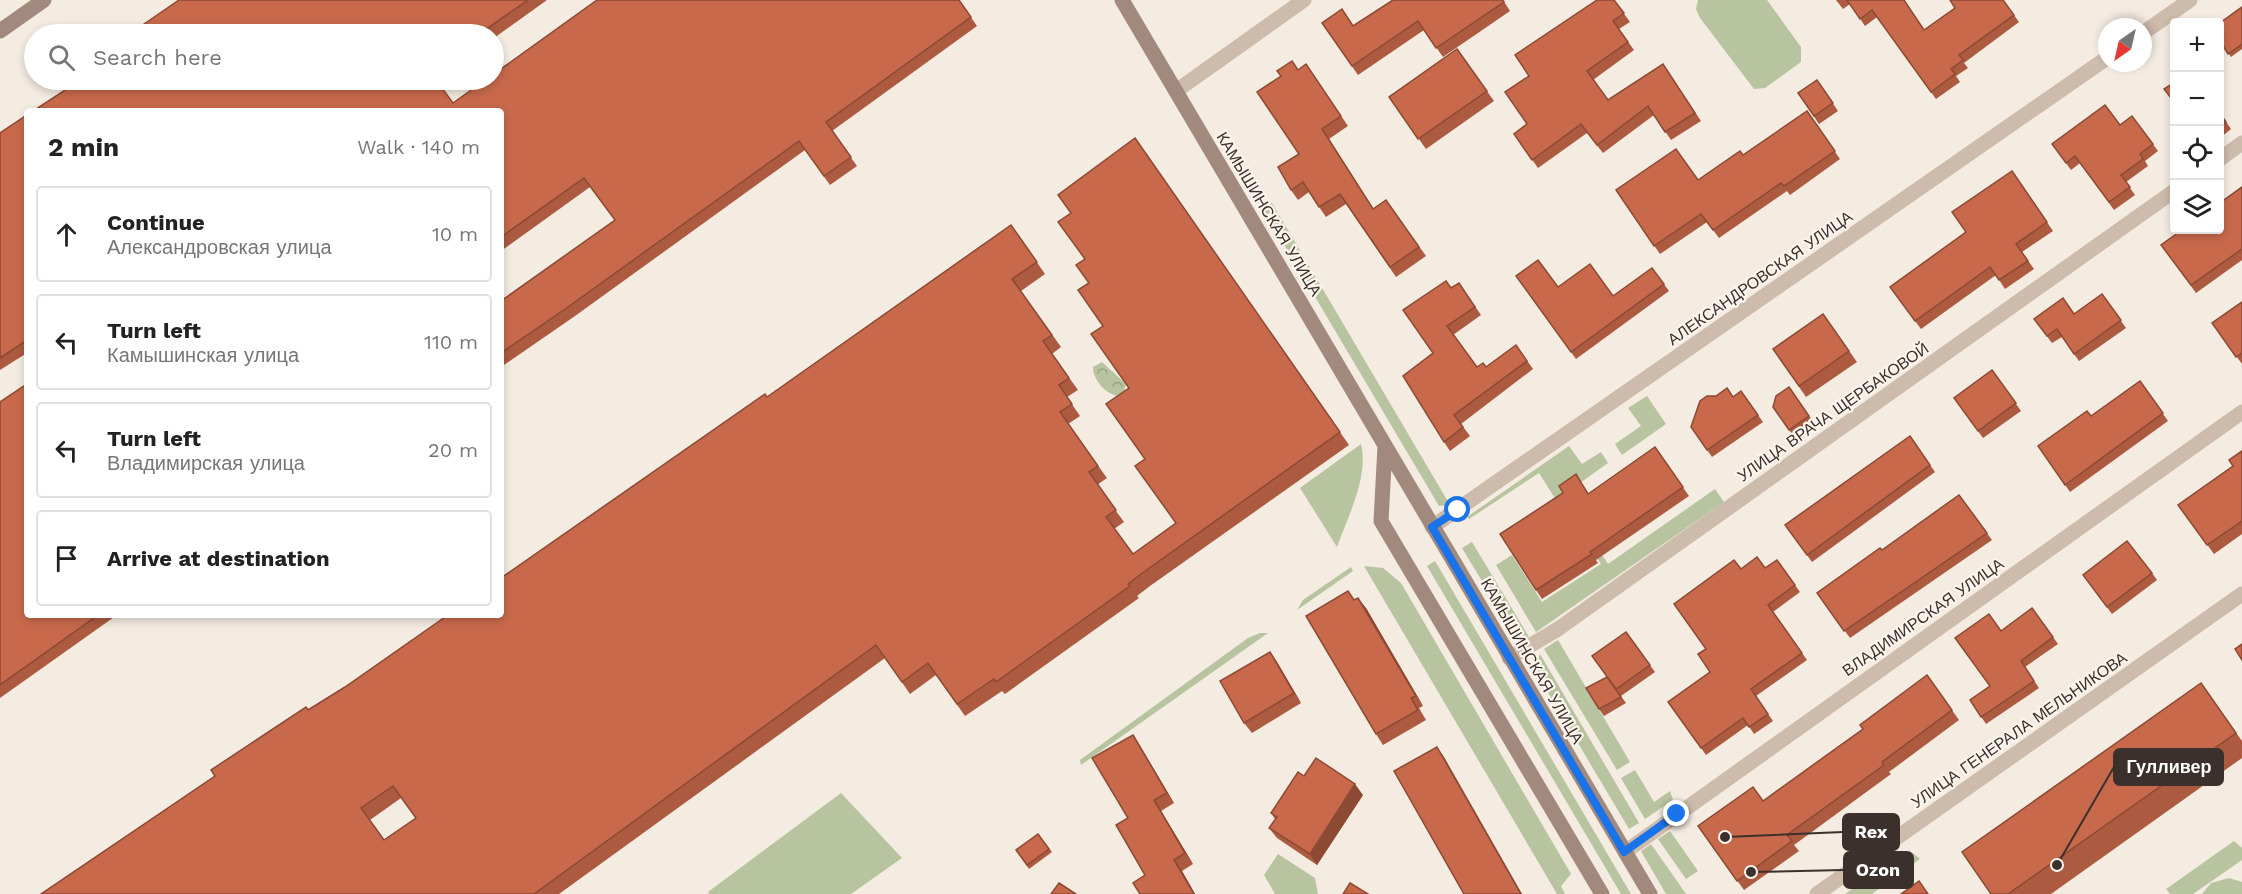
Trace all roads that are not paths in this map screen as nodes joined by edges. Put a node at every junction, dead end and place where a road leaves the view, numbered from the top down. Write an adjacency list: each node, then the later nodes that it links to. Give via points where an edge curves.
1 (44, 0): 6 (street)
2 (1122, 0): 8 (street, КАМЫШИНСКАЯ УЛИЦА)
3 (1304, 0): 8 (street)
4 (2190, 0): 5 (street)
5 (2152, 27)
6 (0, 31)
7 (2098, 64): 14 (street, АЛЕКСАНДРОВСКАЯ УЛИЦА)
8 (1176, 91): 13 (street, КАМЫШИНСКАЯ УЛИЦА)
9 (2242, 143): 10 (street)
10 (2224, 156)
11 (2170, 195): 16 (street, УЛИЦА ВРАЧА ЩЕРБАКОВОЙ, via 1558,629)
12 (2242, 412): 17 (street, ВЛАДИМИРСКАЯ УЛИЦА)
13 (1385, 446): 14 (street, КАМЫШИНСКАЯ УЛИЦА); 18 (street, via 1381,521)
14 (1432, 527): 16 (street, КАМЫШИНСКАЯ УЛИЦА)
15 (2242, 594): 20 (street, УЛИЦА ГЕНЕРАЛА МЕЛЬНИКОВА)
16 (1509, 658): 17 (street, КАМЫШИНСКАЯ УЛИЦА)
17 (1624, 852): 19 (street, КАМЫШИНСКАЯ УЛИЦА)
18 (1602, 894)
19 (1650, 894)
20 (1817, 894)

